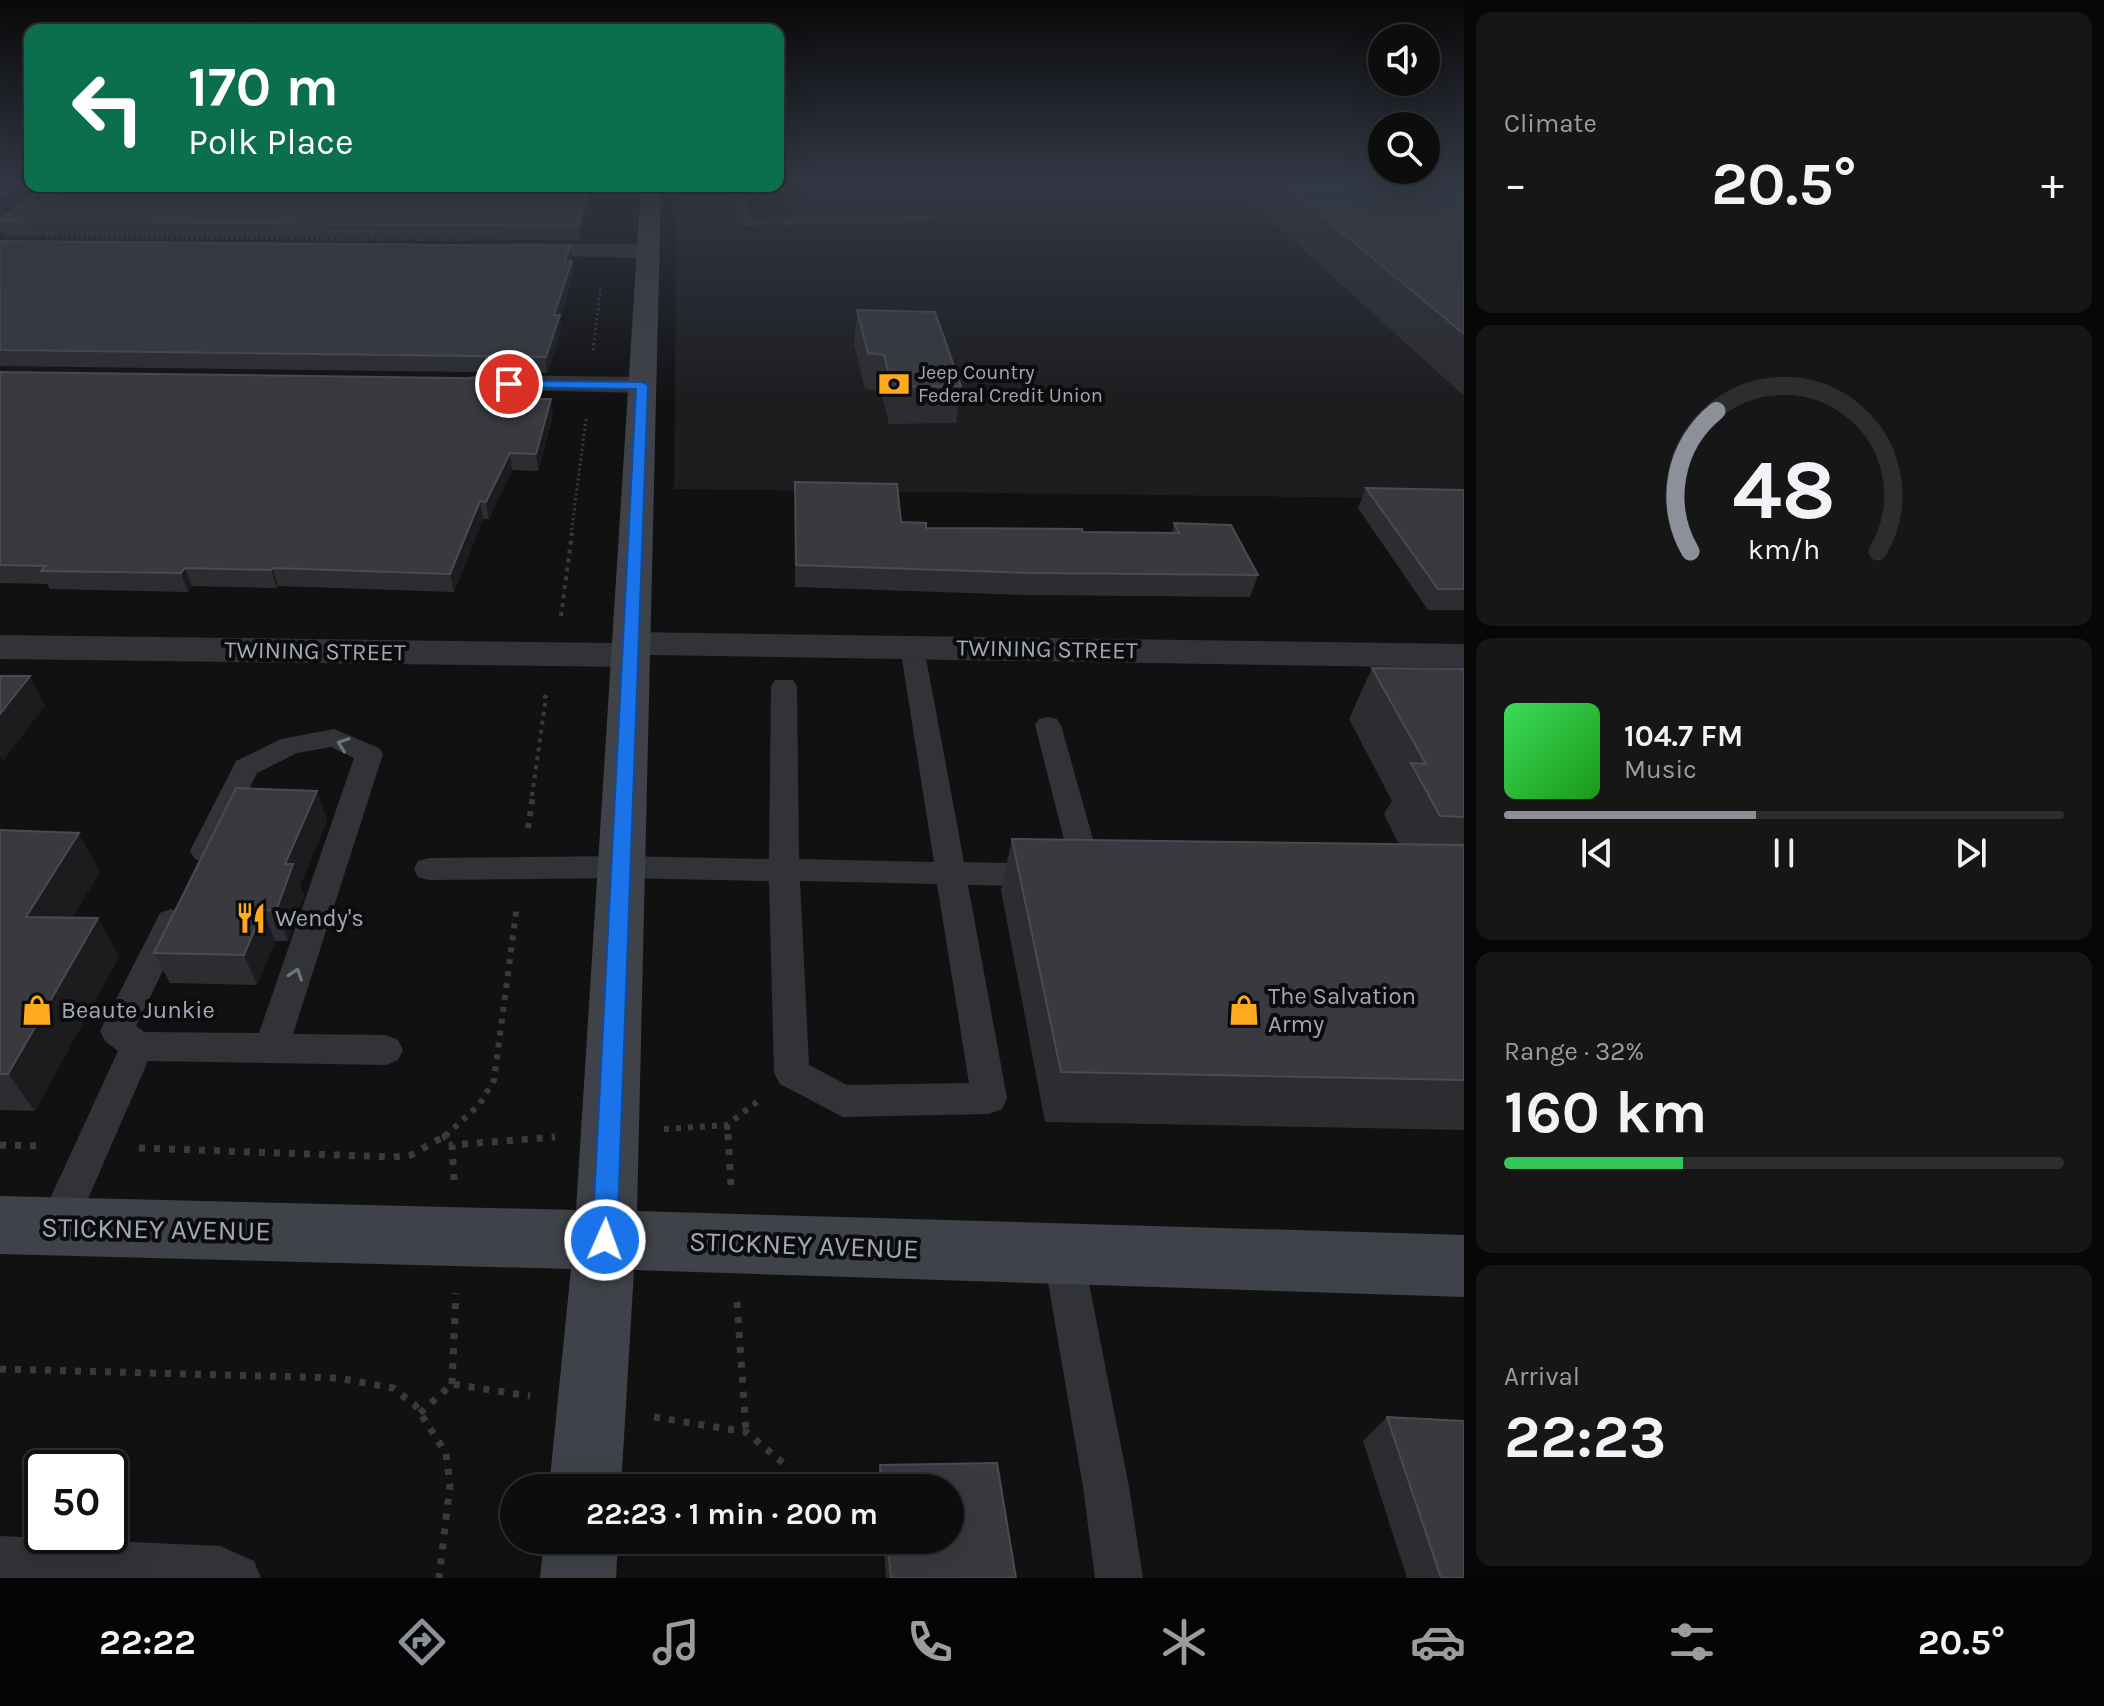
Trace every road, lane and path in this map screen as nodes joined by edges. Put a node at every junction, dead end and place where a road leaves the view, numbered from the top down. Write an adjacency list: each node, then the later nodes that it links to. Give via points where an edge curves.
1 (648, 254): 5 (main road)
2 (602, 275): 3 (path)
3 (593, 351)
4 (446, 383): 5 (street)
5 (642, 385): 10 (main road)
6 (587, 411): 7 (path, via 563,610)
7 (556, 622)
8 (0, 647): 10 (street, TWINING STREET)
9 (912, 647): 10 (street, TWINING STREET); 11 (street, TWINING STREET); 17 (lane)
10 (630, 649): 14 (main road)
11 (1464, 656)
12 (784, 686): 16 (lane)
13 (1048, 725): 18 (lane)
14 (621, 867): 15 (lane); 16 (lane); 27 (main road)
15 (429, 869)
16 (784, 870): 17 (lane); 17 (lane, via 792,1073 843,1101 989,1098)
17 (950, 873): 18 (lane)
18 (1088, 876): 19 (lane)
19 (1119, 876)
20 (137, 1046): 21 (lane); 21 (lane, one-way to 20, via 369,754 334,738 291,745 246,767 117,1031); 25 (lane)
21 (271, 1048): 22 (lane)
22 (386, 1050)
23 (445, 1136): 25 (path, via 411,1155 393,1157)
24 (0, 1145): 25 (path)
25 (92, 1147): 26 (lane)
26 (28, 1226): 27 (main road, STICKNEY AVENUE)
27 (605, 1240): 28 (main road, STICKNEY AVENUE); 31 (main road)
28 (1063, 1253): 29 (main road, STICKNEY AVENUE); 37 (lane)
29 (1464, 1266)
30 (0, 1369): 35 (path, via 338,1378 393,1388 415,1405 446,1453 450,1485)
31 (586, 1474)
32 (580, 1554): 36 (main road)
33 (0, 1560): 34 (lane, via 220,1570)
34 (237, 1578)
35 (439, 1578)
36 (578, 1578)
37 (1119, 1578)

